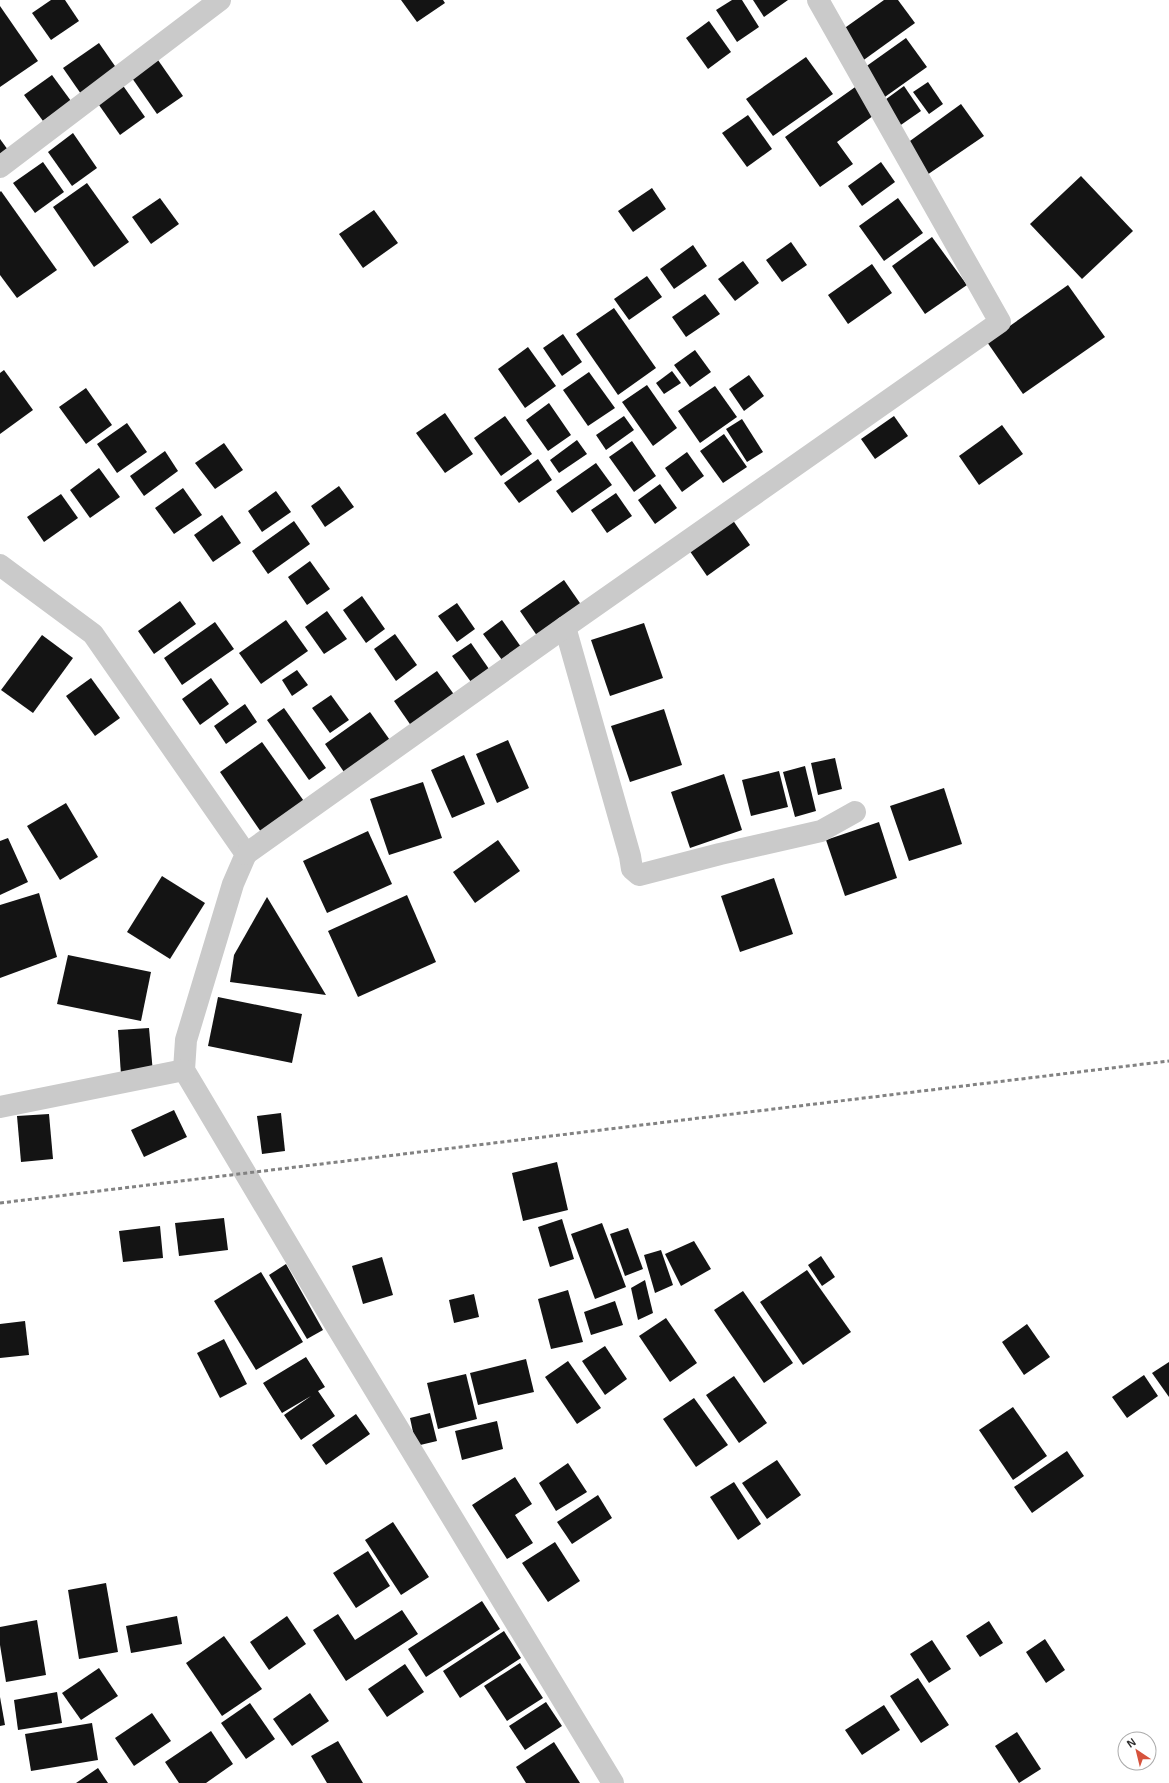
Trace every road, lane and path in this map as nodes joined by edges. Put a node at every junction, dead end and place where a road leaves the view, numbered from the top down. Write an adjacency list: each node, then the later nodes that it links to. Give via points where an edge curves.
1 (220, 0): 3 (street)
2 (818, 0): 5 (street, via 1000,322)
3 (0, 167)
4 (0, 565): 7 (street, via 93,634)
5 (565, 627): 6 (street, via 632,869 639,876 821,831); 7 (street)
6 (855, 812)
7 (246, 854): 8 (street, via 233,884 186,1040)
8 (184, 1070): 9 (street); 10 (street)
9 (0, 1108)
10 (613, 1783)

